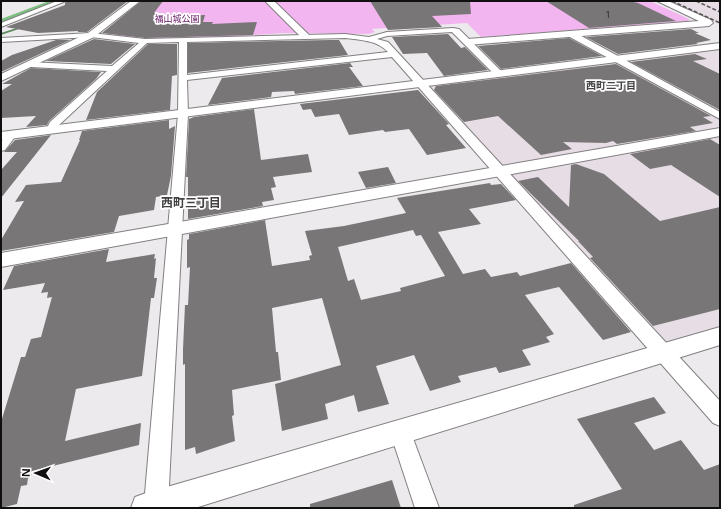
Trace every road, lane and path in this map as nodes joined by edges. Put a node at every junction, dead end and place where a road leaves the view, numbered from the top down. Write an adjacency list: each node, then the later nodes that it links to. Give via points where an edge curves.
1 (63, 1): 6 (street)
2 (136, 1): 9 (street)
3 (269, 1): 10 (street)
4 (661, 1): 5 (street)
5 (709, 23): 7 (street); 8 (street)
6 (1, 25)
7 (720, 27)
8 (570, 34): 15 (street); 18 (street)
9 (91, 35): 12 (street); 14 (street); 19 (street)
10 (305, 36): 11 (street); 13 (street)
11 (370, 39): 15 (street, via 387,34 453,30); 17 (street, via 385,44)
12 (1, 40)
13 (183, 40): 14 (street); 23 (street)
14 (144, 41): 20 (street)
15 (467, 42): 21 (street)
16 (720, 46): 18 (street)
17 (393, 54): 23 (street); 24 (street)
18 (616, 59): 21 (street); 26 (street)
19 (31, 64): 20 (street); 22 (street)
20 (114, 69): 27 (street, via 54,124)
21 (498, 74): 24 (street)
22 (1, 78)
23 (183, 78): 25 (street)
24 (420, 83): 25 (street); 31 (street)
25 (183, 114): 27 (street); 32 (street)
26 (720, 116)
27 (51, 130): 29 (street)
28 (720, 132): 31 (street)
29 (7, 135): 30 (street)
30 (1, 148)
31 (500, 172): 32 (street); 35 (street)
32 (174, 230): 33 (street); 38 (street)
33 (1, 260)
34 (720, 336): 35 (street)
35 (663, 354): 36 (street); 37 (street)
36 (720, 416)
37 (401, 432): 38 (street); 39 (street)
38 (151, 507)
39 (427, 508)

